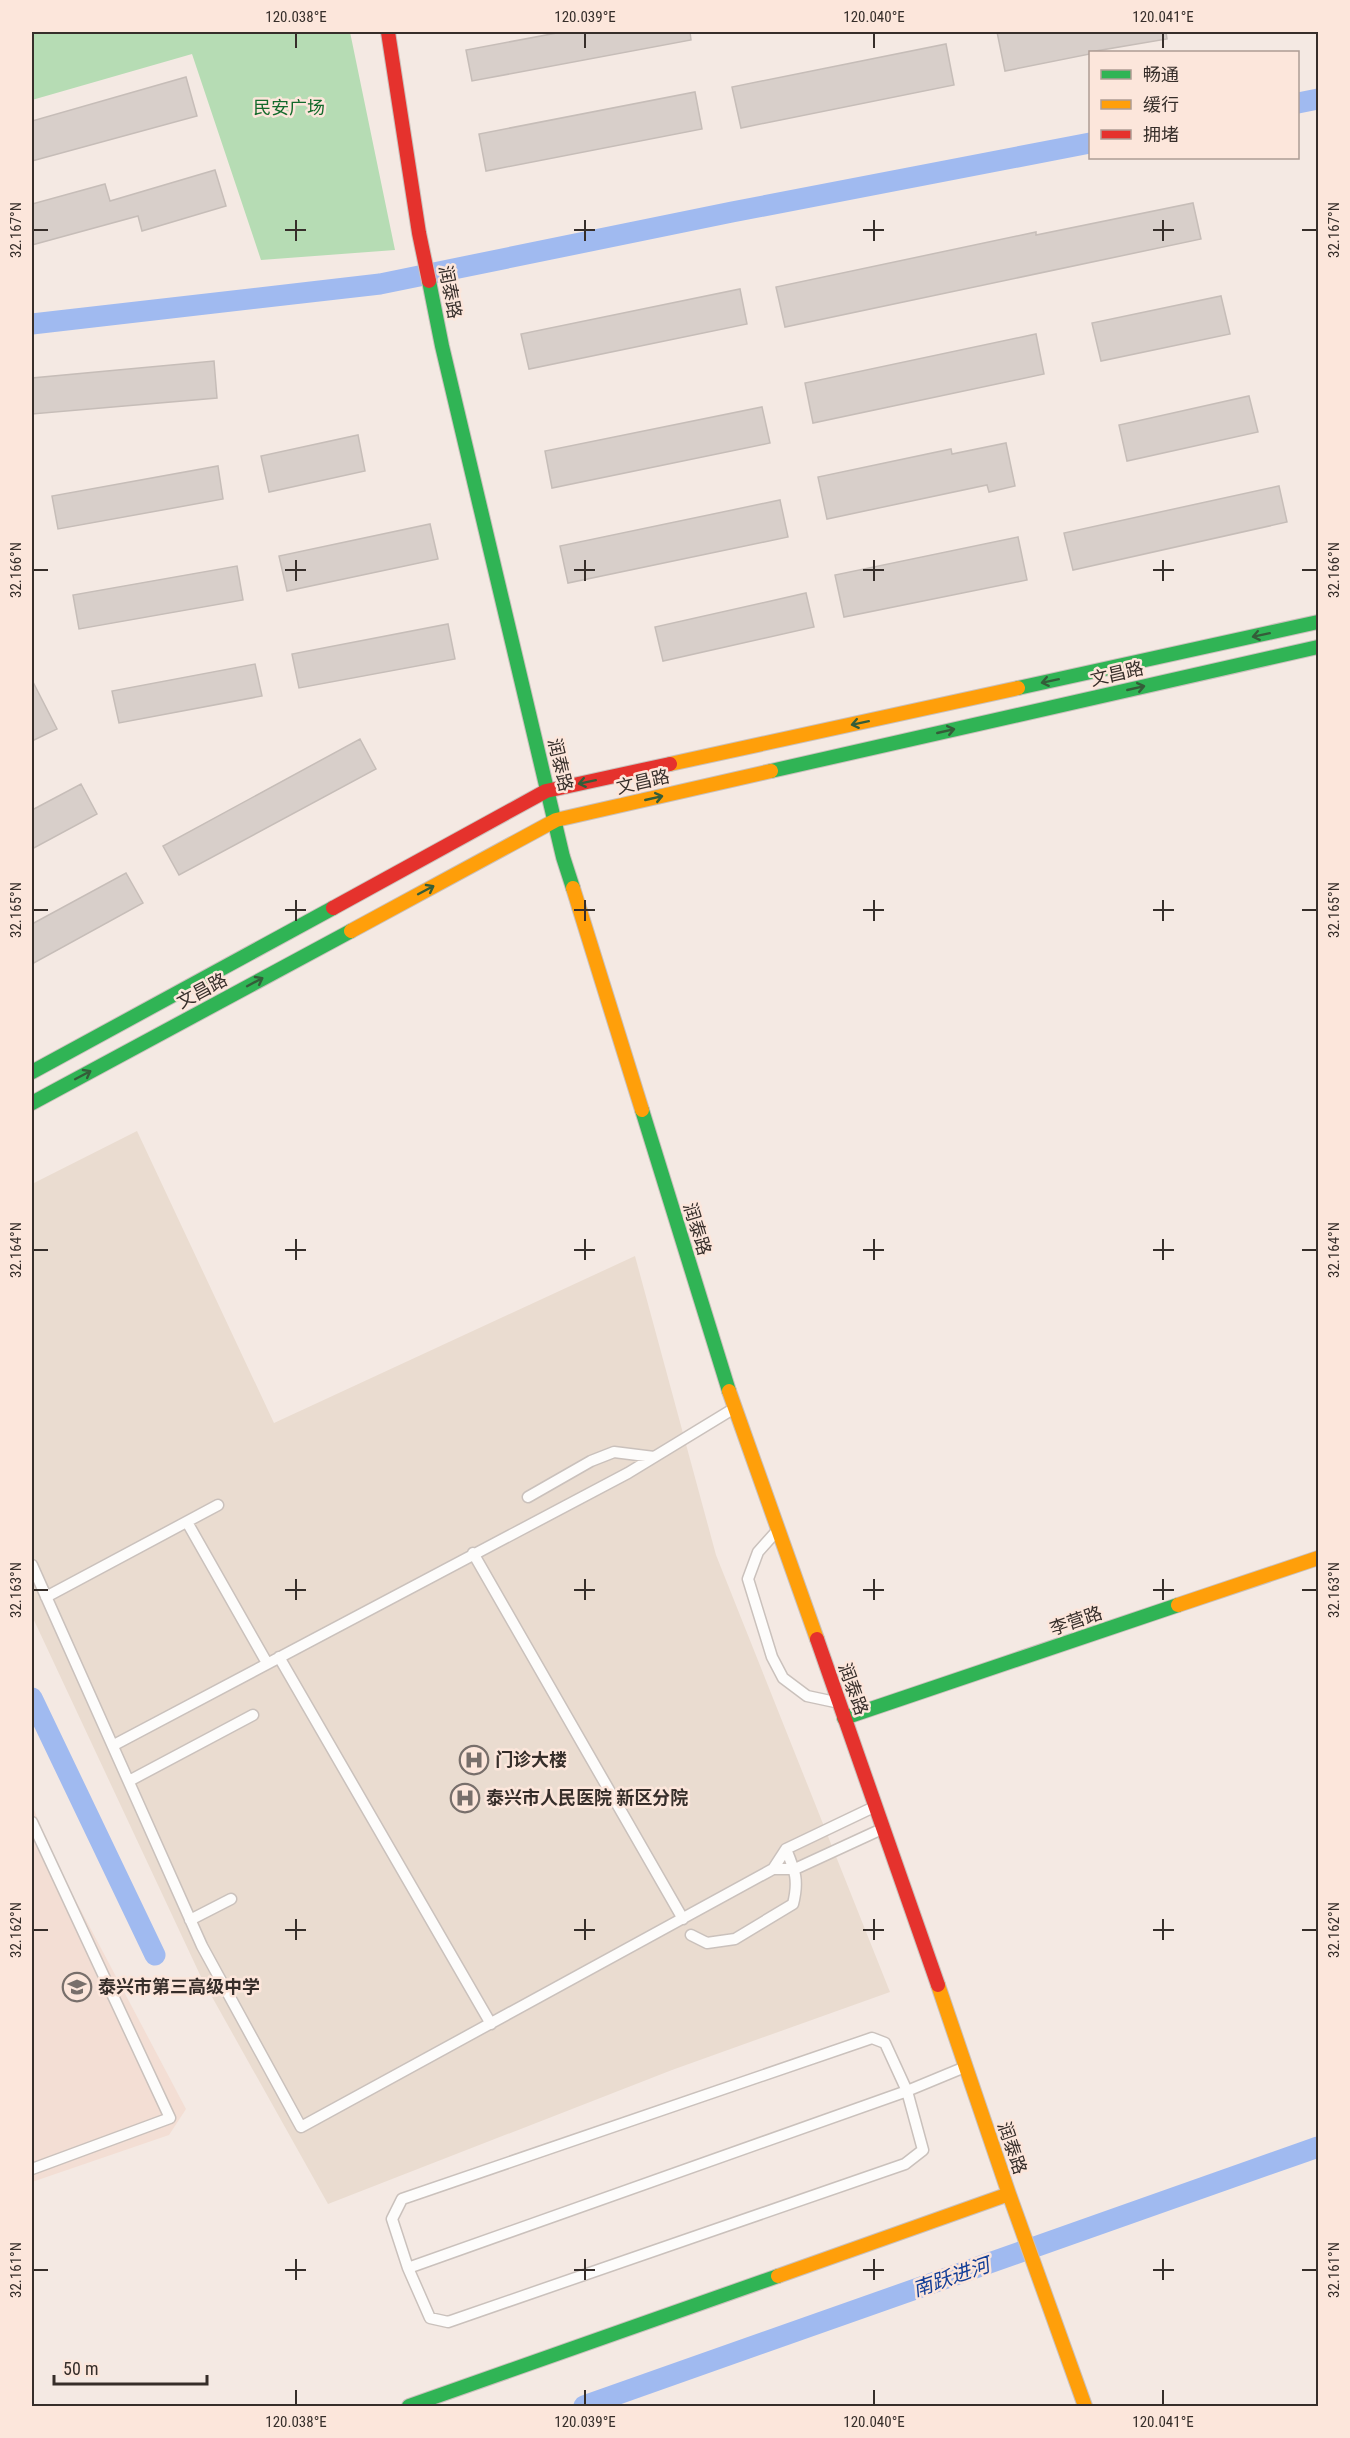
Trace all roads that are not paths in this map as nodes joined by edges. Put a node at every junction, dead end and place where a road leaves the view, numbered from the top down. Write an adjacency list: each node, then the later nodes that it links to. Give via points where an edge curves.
1 (388, 32): 4 (street, 润泰路, via 419,233 442,345)
2 (1318, 622): 4 (street, 文昌路, one-way to 4)
3 (1318, 647): 5 (street, 文昌路, one-way to 3)
4 (546, 791): 5 (street, 润泰路); 6 (street, 文昌路)
5 (556, 820): 7 (street, 文昌路, one-way to 5); 8 (street, 润泰路, via 562,857)
6 (32, 1072)
7 (32, 1103)
8 (734, 1408): 9 (lane); 13 (street, 润泰路)
9 (654, 1457): 10 (lane, via 614,1452); 14 (lane)
10 (528, 1497)
11 (218, 1505): 12 (lane)
12 (187, 1522): 17 (lane); 19 (lane)
13 (777, 1530): 20 (street, 润泰路); 20 (lane, via 758,1552 748,1579 772,1656 783,1678 807,1696)
14 (473, 1553): 18 (lane); 32 (lane)
15 (1318, 1558): 22 (street, 李营路)
16 (32, 1565): 17 (lane)
17 (46, 1597): 23 (lane)
18 (279, 1656): 19 (lane); 35 (lane)
19 (267, 1663): 23 (lane)
20 (839, 1703): 22 (street, 润泰路)
21 (253, 1715): 24 (lane)
22 (844, 1718): 25 (street, 润泰路)
23 (114, 1745): 24 (lane)
24 (129, 1781): 33 (lane)
25 (876, 1806): 27 (street, 润泰路); 28 (lane)
26 (32, 1822): 38 (lane, via 170,2118)
27 (884, 1827): 30 (lane); 36 (street, 润泰路)
28 (786, 1849): 29 (lane); 30 (lane)
29 (773, 1869): 30 (lane); 32 (lane)
30 (795, 1869): 34 (lane, via 793,1904 735,1939 707,1943)
31 (231, 1899): 33 (lane)
32 (683, 1919): 35 (lane)
33 (190, 1920): 35 (lane, via 301,2127)
34 (692, 1935)
35 (491, 2024)
36 (965, 2067): 37 (lane); 39 (street, 润泰路)
37 (907, 2091): 40 (lane); 40 (lane, via 885,2043 872,2038 402,2199 392,2219); 40 (lane, via 923,2150 905,2164 448,2322 430,2318)
38 (32, 2169)
39 (1009, 2194): 41 (street); 42 (street, 润泰路)
40 (408, 2268)
41 (409, 2406)
42 (1085, 2406)

